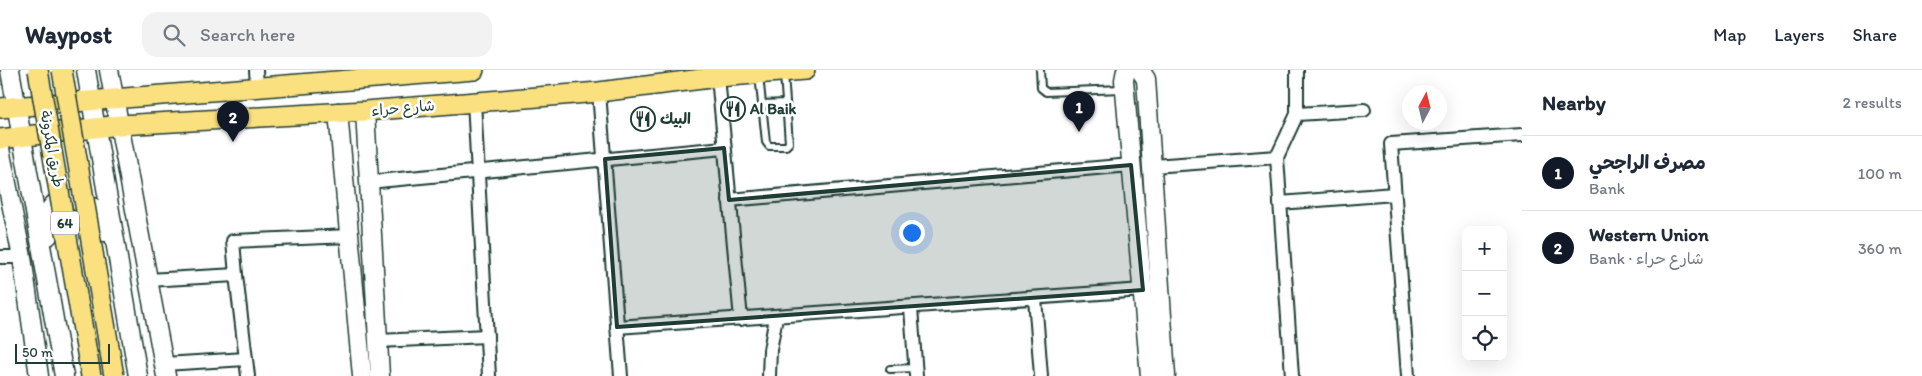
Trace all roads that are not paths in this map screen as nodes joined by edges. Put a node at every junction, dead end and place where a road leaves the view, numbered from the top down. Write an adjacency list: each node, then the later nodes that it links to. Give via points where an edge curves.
1 (10, 70): 23 (main road)
2 (38, 70): 66 (main road, طريق المكرونة / 64, bridge)
3 (62, 70): 67 (main road, طريق المكرونة / 64, bridge)
4 (86, 70): 19 (main road)
5 (109, 70): 18 (main road)
6 (474, 70): 15 (main road)
7 (805, 70): 12 (main road, شارع حراء)
8 (1040, 70): 16 (lane, via 1042,88 1046,92)
9 (1126, 70): 16 (main road)
10 (1140, 70): 38 (main road, via 1146,79)
11 (1296, 70): 27 (street)
12 (784, 72): 13 (main road, شارع حراء); 21 (lane)
13 (759, 74): 14 (main road, شارع حراء); 22 (lane)
14 (718, 77): 17 (main road, شارع حراء); 33 (street)
15 (257, 79): 18 (main road)
16 (1124, 89): 37 (main road)
17 (599, 92): 20 (main road, شارع حراء); 36 (street)
18 (114, 98): 19 (main road); 28 (main road)
19 (91, 100): 23 (main road); 29 (main road)
20 (474, 102): 25 (main road, شارع حراء); 39 (street)
21 (786, 103): 22 (lane); 22 (lane, via 789,143 786,146 769,146 766,142)
22 (762, 104)
23 (8, 107): 31 (main road)
24 (1364, 110): 27 (street)
25 (365, 111): 26 (main road, شارع حراء); 40 (main road)
26 (338, 112): 28 (main road, شارع حراء); 44 (main road)
27 (1296, 114): 35 (street)
28 (120, 125): 29 (main road, شارع حراء); 48 (main road)
29 (96, 128): 31 (main road, شارع حراء); 52 (main road)
30 (1522, 135): 41 (street, via 1391,144)
31 (22, 136): 32 (main road, شارع حراء); 55 (main road)
32 (0, 139)
33 (724, 148): 36 (street); 42 (street)
34 (0, 149): 46 (main road)
35 (1277, 157): 38 (street); 43 (street)
36 (605, 159): 39 (street); 57 (street)
37 (1131, 165): 42 (street); 49 (main road)
38 (1153, 166): 56 (main road)
39 (477, 172): 40 (street); 58 (street)
40 (368, 182): 59 (main road)
41 (1394, 194): 43 (street); 78 (street)
42 (729, 200): 54 (street)
43 (1280, 203): 77 (street)
44 (350, 236): 47 (street, via 233,241); 70 (main road)
45 (0, 257): 46 (street)
46 (22, 257): 64 (main road)
47 (236, 275): 48 (street); 60 (street)
48 (148, 280): 62 (main road)
49 (1143, 290): 50 (street); 56 (main road)
50 (1035, 298): 51 (street); 74 (street)
51 (910, 308): 53 (street); 63 (street)
52 (126, 312): 55 (main road, via 99,210 81,201 66,199 53,205 46,216); 68 (main road)
53 (776, 317): 54 (street); 73 (street)
54 (740, 319): 57 (street)
55 (55, 325): 65 (main road)
56 (1154, 326): 75 (main road); 76 (main road)
57 (617, 327): 72 (street)
58 (487, 336): 59 (street); 71 (street)
59 (378, 341): 70 (main road)
60 (246, 359): 62 (street); 69 (street)
61 (890, 369): 63 (lane)
62 (165, 370)
63 (916, 372)
64 (40, 376)
65 (64, 376)
66 (91, 376)
67 (114, 376)
68 (138, 376)
69 (248, 376)
70 (373, 376)
71 (489, 376)
72 (621, 376)
73 (769, 376)
74 (1041, 376)
75 (1150, 376)
76 (1166, 376)
77 (1292, 376)
78 (1408, 376)

